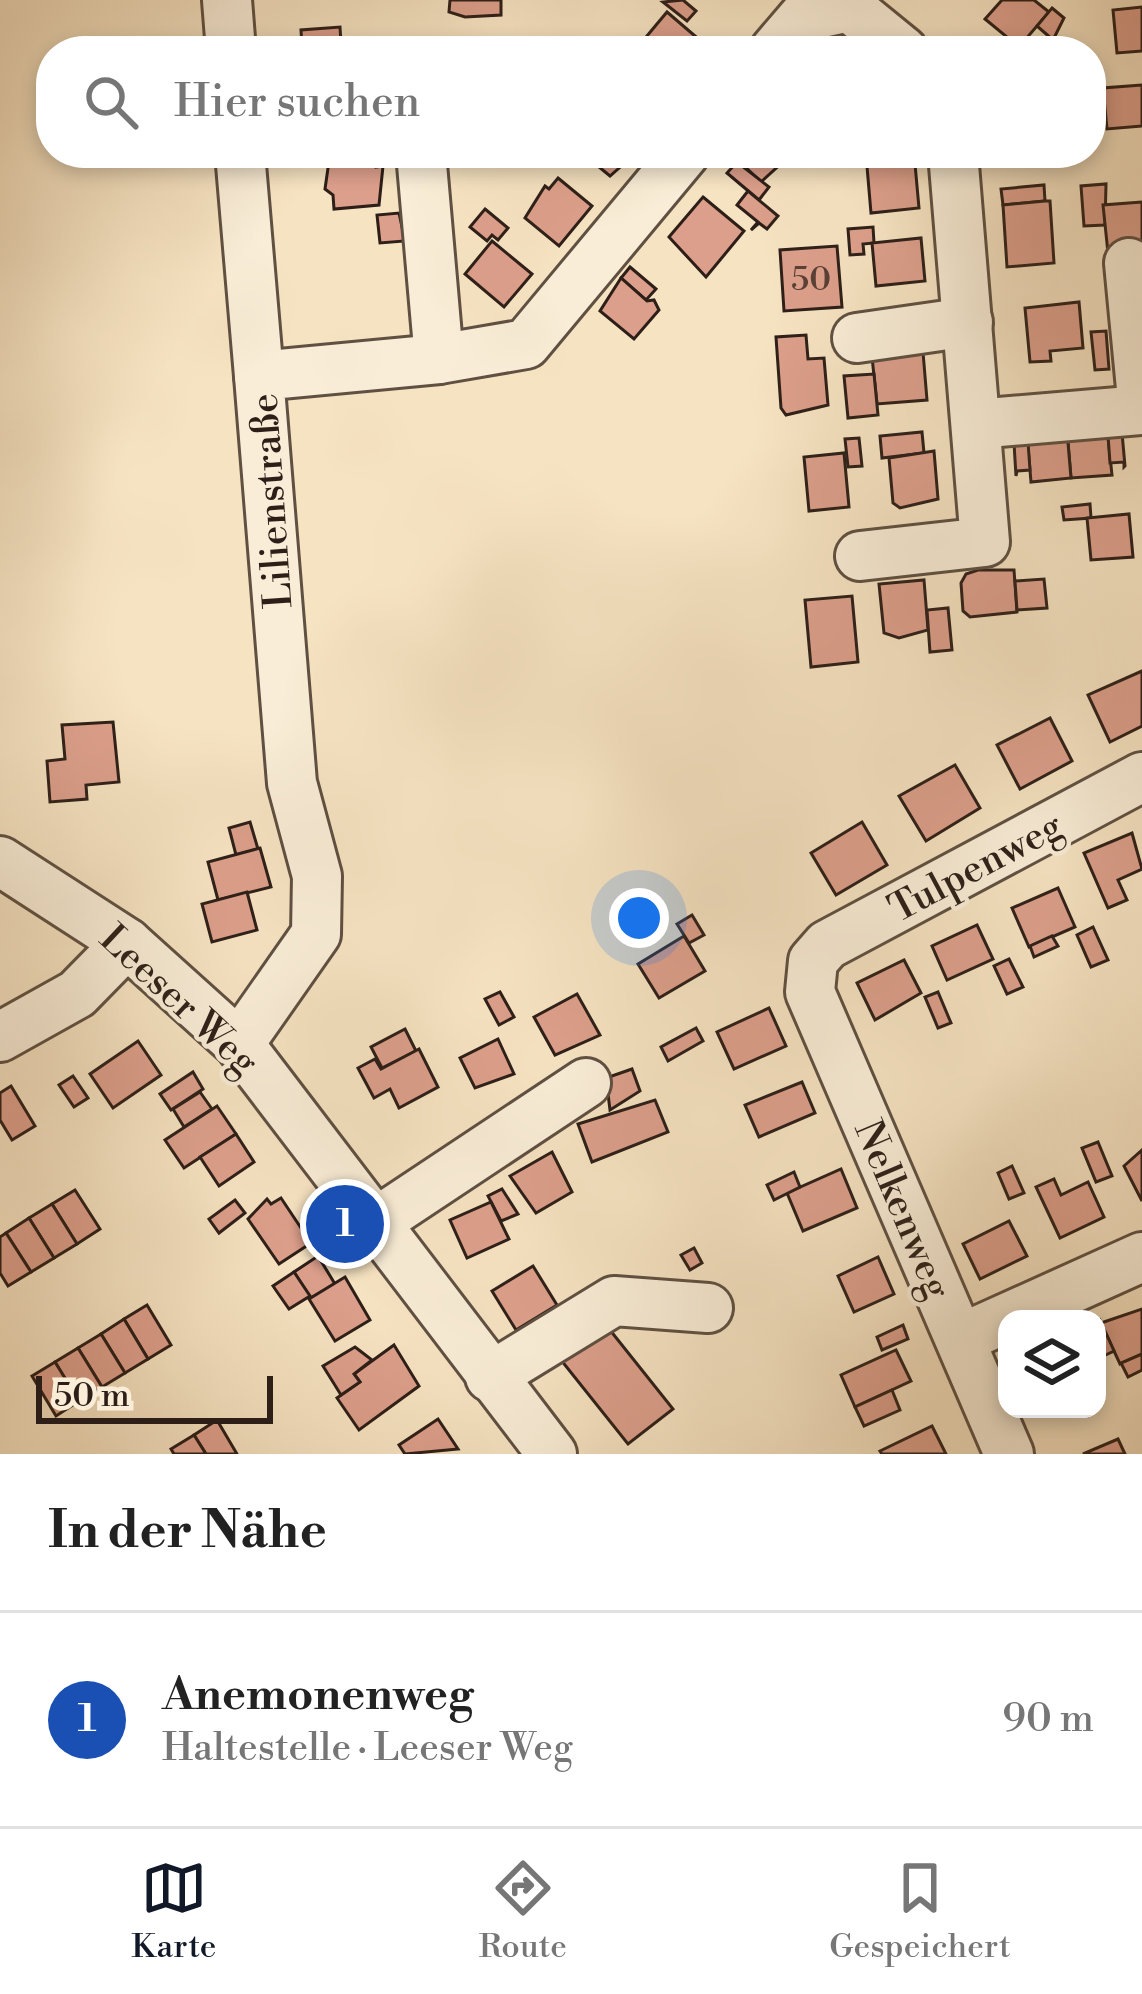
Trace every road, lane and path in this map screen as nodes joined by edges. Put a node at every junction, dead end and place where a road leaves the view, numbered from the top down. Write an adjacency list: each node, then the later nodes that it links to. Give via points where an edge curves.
1 (227, 0): 2 (street)
2 (230, 36)
3 (787, 36): 4 (street, via 803,17 849,8)
4 (884, 36)
5 (241, 168): 13 (street)
6 (422, 168): 12 (street)
7 (673, 168): 12 (street, Lilienstraße, via 526,344)
8 (954, 168): 10 (street)
9 (1130, 262): 14 (street)
10 (968, 322): 11 (street); 16 (street)
11 (857, 338)
12 (439, 359): 13 (street, Lilienstraße)
13 (259, 376): 23 (street, Lilienstraße, via 292,783 317,876 316,934)
14 (1142, 399)
15 (1142, 410): 16 (street)
16 (976, 424): 17 (street, via 985,542)
17 (860, 556)
18 (1142, 777): 21 (street, Tulpenweg, via 827,945)
19 (0, 861): 20 (street, Leeser Weg)
20 (127, 943): 22 (street, via 77,994); 23 (street, Leeser Weg)
21 (813, 961): 28 (street, Nelkenweg, via 810,992)
22 (0, 1037)
23 (239, 1044): 25 (street, Leeser Weg)
24 (586, 1083): 25 (street)
25 (375, 1222): 29 (street, Leeser Weg)
26 (1142, 1256): 28 (street)
27 (708, 1308): 29 (street, via 614,1301)
28 (960, 1339): 31 (street, Nelkenweg)
29 (490, 1377): 30 (street, Leeser Weg)
30 (552, 1454)
31 (1009, 1454)

